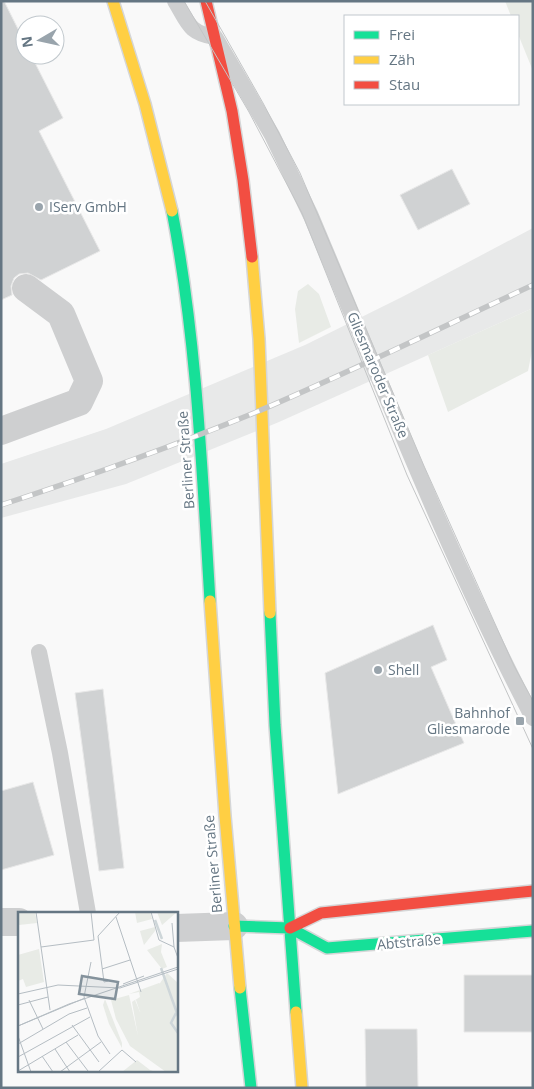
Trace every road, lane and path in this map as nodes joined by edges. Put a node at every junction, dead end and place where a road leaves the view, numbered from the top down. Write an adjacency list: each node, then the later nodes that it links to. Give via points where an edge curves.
1 (113, 1): 13 (main road, Berliner Straße, via 139,79 166,182 184,278 195,378 221,786)
2 (174, 1): 4 (lane, via 192,30)
3 (206, 1): 4 (main road)
4 (215, 37): 8 (lane, Gliesmaroder Straße, via 272,135 311,216 455,556); 15 (main road, via 232,111 253,261 275,725)
5 (26, 288): 6 (street, via 61,314 89,381 79,402)
6 (1, 431)
7 (40, 652): 10 (lane)
8 (533, 718)
9 (533, 891): 15 (main road, Abtstraße, via 321,913)
10 (88, 912)
11 (1, 922): 12 (street)
12 (18, 922)
13 (234, 926): 14 (street, Abtstraße); 15 (main road, Abtstraße); 17 (main road, Berliner Straße)
14 (178, 928)
15 (290, 928): 16 (main road, Abtstraße, via 327,948); 18 (main road)
16 (533, 932)
17 (251, 1088)
18 (302, 1088)

